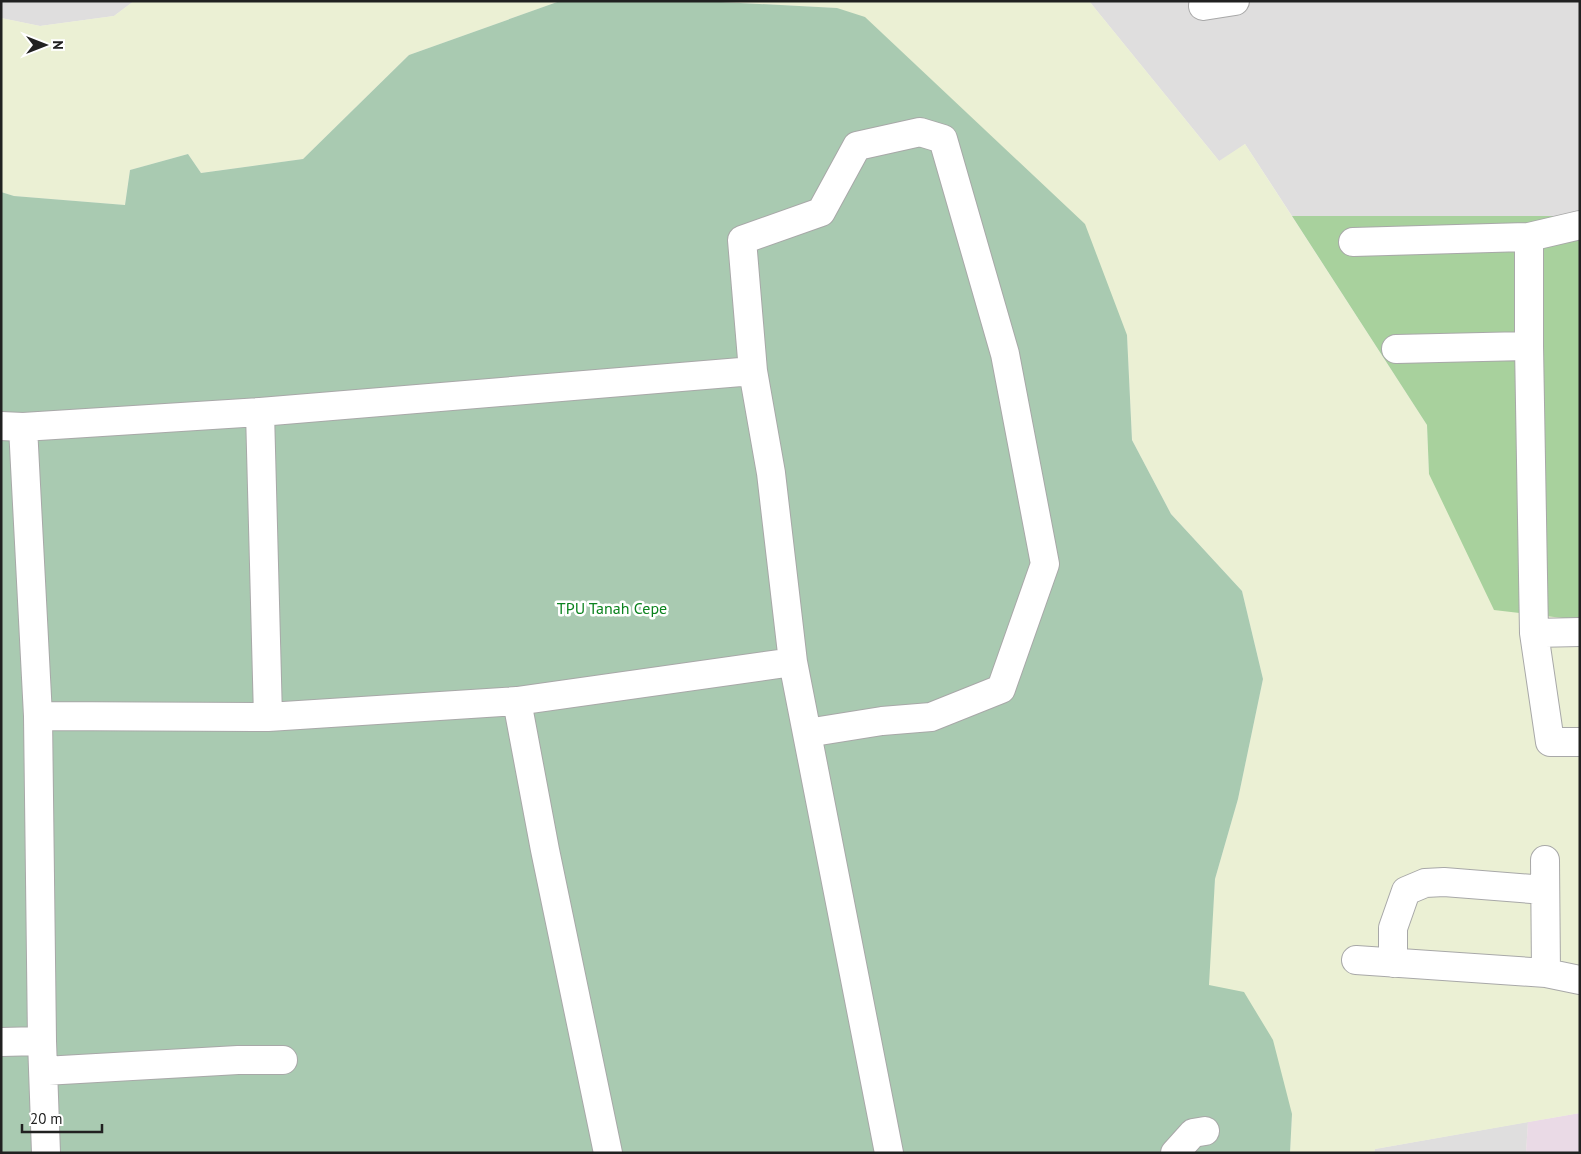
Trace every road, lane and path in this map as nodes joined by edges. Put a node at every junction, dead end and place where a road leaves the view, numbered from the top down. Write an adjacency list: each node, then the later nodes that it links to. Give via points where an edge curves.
1 (1235, 1): 2 (street)
2 (1203, 6)
3 (1580, 225): 4 (street)
4 (1529, 237): 5 (street); 6 (street)
5 (1353, 242)
6 (1529, 346): 7 (street); 12 (street)
7 (1396, 349)
8 (754, 371): 9 (street); 13 (street, via 771,473); 17 (street, via 742,240 821,212 857,146 920,132 942,139 1005,354 1046,564 1001,689 931,717)
9 (260, 412): 10 (street); 16 (street)
10 (12, 427): 15 (street)
11 (1580, 632): 12 (street)
12 (1534, 633): 18 (street, via 1550,742)
13 (793, 662): 14 (street); 17 (street)
14 (517, 701): 16 (street); 31 (street)
15 (38, 716): 16 (street); 25 (street)
16 (268, 717)
17 (807, 733): 32 (street)
18 (1580, 742)
19 (1545, 860): 20 (street)
20 (1545, 890): 22 (street, via 1444,882 1425,883 1406,891 1393,928); 23 (street)
21 (1356, 960): 22 (street)
22 (1393, 963): 23 (street)
23 (1546, 973): 24 (street)
24 (1580, 980)
25 (42, 1041): 26 (street); 28 (street)
26 (1, 1042)
27 (283, 1060): 28 (street)
28 (44, 1070): 30 (street)
29 (1204, 1131): 33 (street, via 1194,1133)
30 (46, 1153)
31 (608, 1153)
32 (889, 1153)
33 (1175, 1153)

